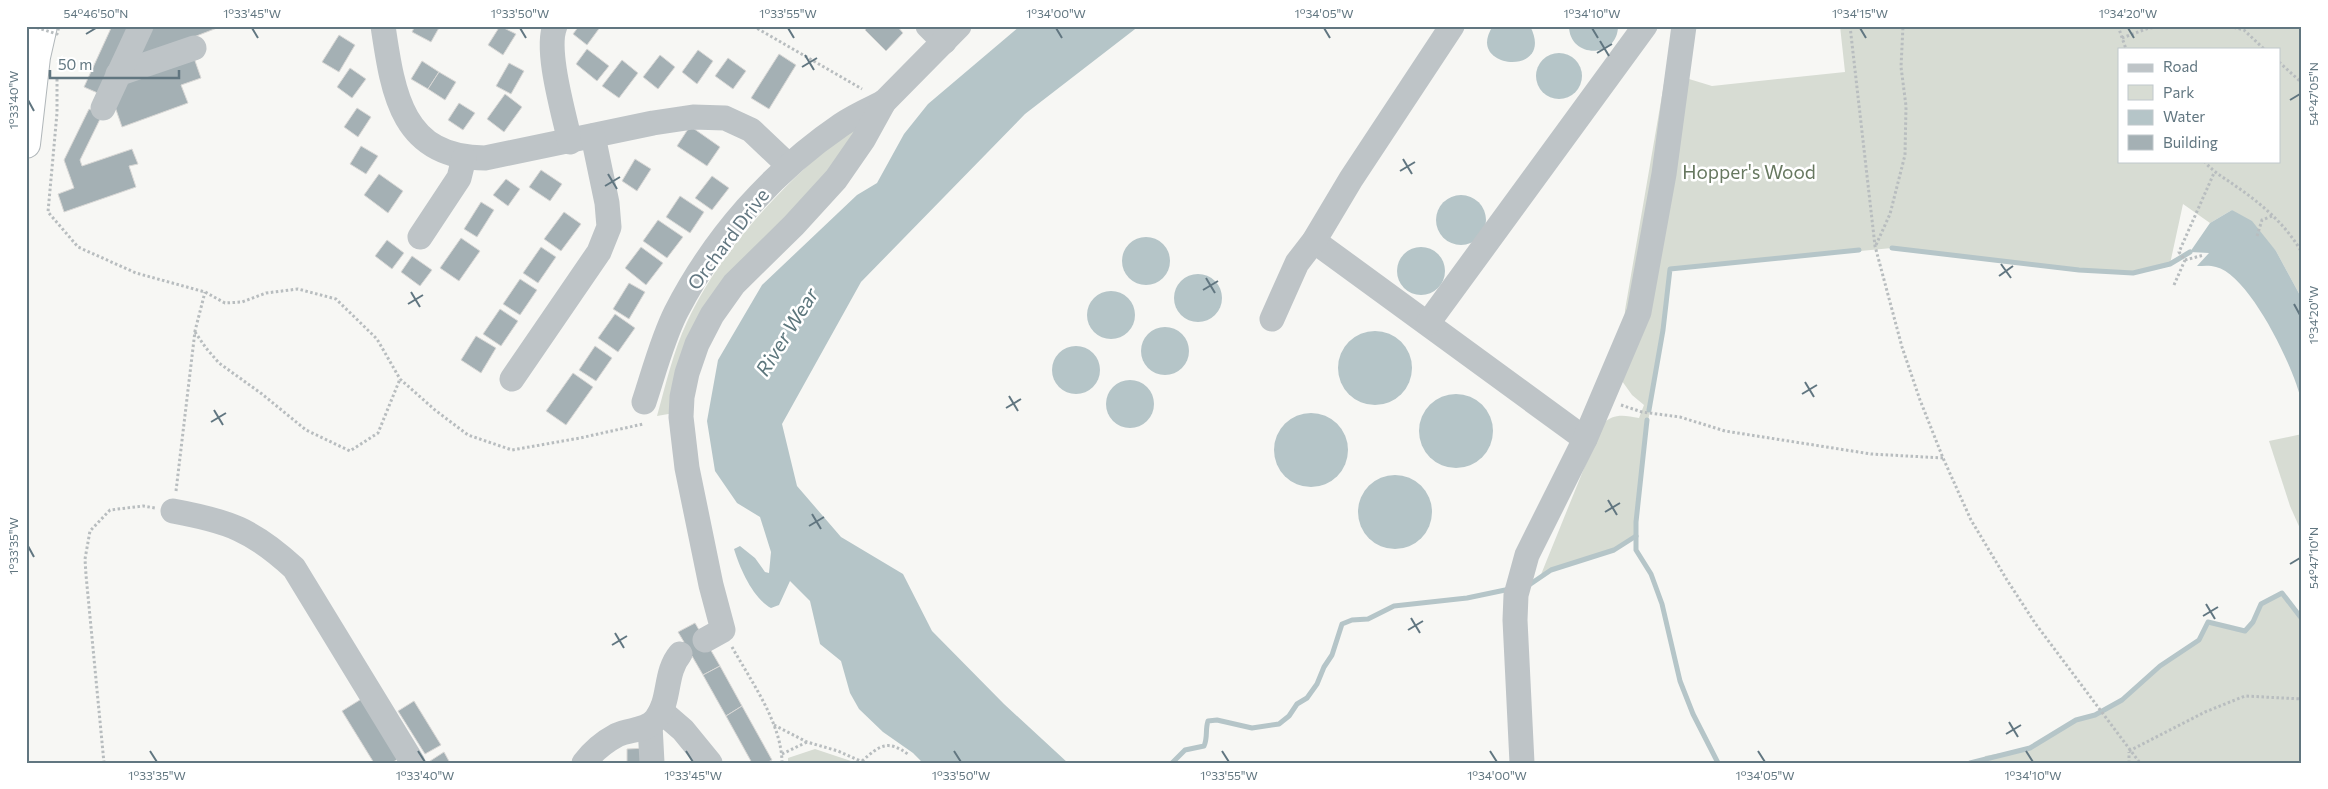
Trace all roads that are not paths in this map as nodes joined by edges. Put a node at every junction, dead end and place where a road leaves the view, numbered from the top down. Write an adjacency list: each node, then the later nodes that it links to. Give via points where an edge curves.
1 (43, 26): 14 (highway, via 36,57)
2 (141, 26): 10 (street)
3 (384, 26): 15 (street, via 394,88 404,114 421,137 441,151)
4 (555, 26): 13 (street, via 552,33 553,61)
5 (1452, 26): 18 (street)
6 (1645, 26): 20 (street)
7 (1684, 26): 23 (street, via 1664,174 1639,312)
8 (944, 31): 11 (street)
9 (194, 48): 10 (street)
10 (118, 74): 12 (street)
11 (884, 102): 16 (street, Orchard Drive, via 842,124); 25 (street, via 836,179 734,284 696,344 682,397 681,417 687,468 711,585)
12 (103, 108)
13 (581, 139): 15 (street, via 485,158); 16 (street, via 693,117 725,118 751,130); 21 (street, via 608,202 609,227 599,252)
14 (26, 144)
15 (464, 158): 17 (street, via 459,178)
16 (788, 165): 22 (street, Orchard Drive, via 745,210 698,272 676,314)
17 (420, 237)
18 (1314, 241): 19 (street, via 1297,263); 20 (street)
19 (1272, 319)
20 (1428, 323): 23 (street)
21 (512, 378)
22 (646, 412)
23 (1585, 439): 32 (street, via 1527,555 1516,595)
24 (173, 511): 28 (street, via 213,518 241,529 272,548 294,568)
25 (714, 635)
26 (680, 654): 27 (street, via 670,669)
27 (655, 718): 29 (street, via 618,735 596,749); 30 (street); 31 (street, via 683,730)
28 (413, 763)
29 (584, 763)
30 (652, 763)
31 (710, 763)
32 (1522, 763)

